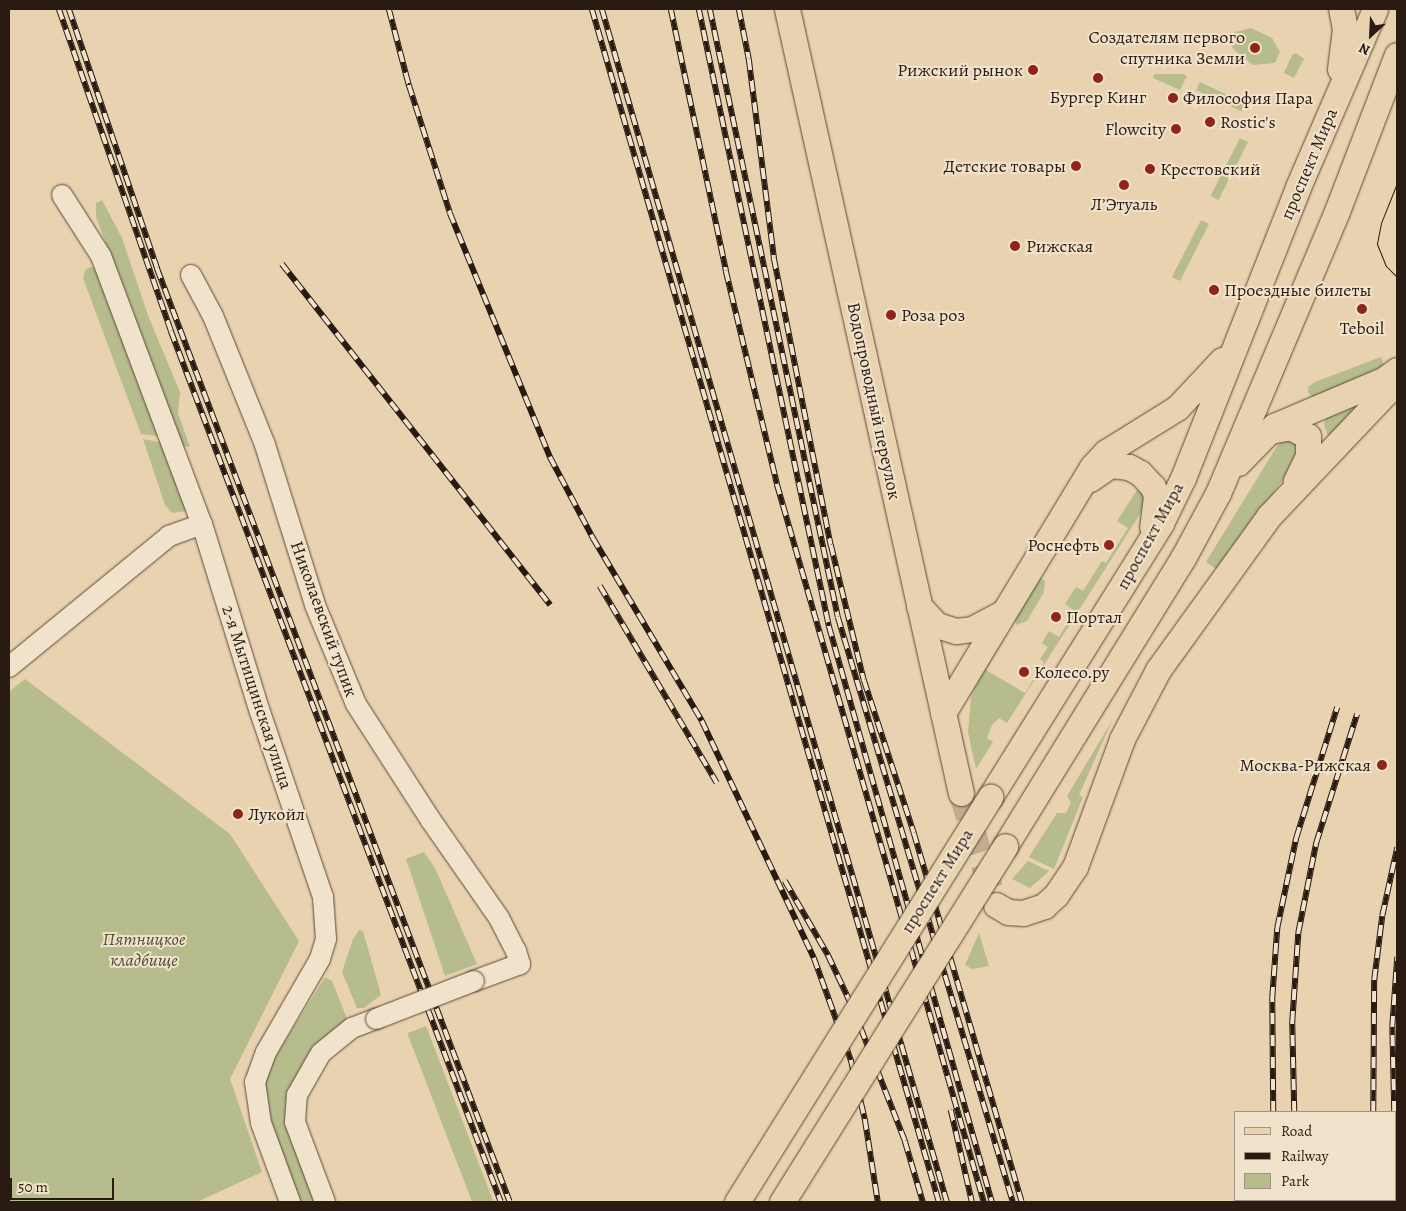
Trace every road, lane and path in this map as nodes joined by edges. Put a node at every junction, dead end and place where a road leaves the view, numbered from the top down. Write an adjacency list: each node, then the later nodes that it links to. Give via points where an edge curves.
1 (787, 9): 17 (main road, Водопроводный переулок)
2 (1341, 9): 5 (main road, via 1345,29)
3 (1375, 9): 5 (main road, проспект Мира)
4 (1397, 55): 12 (main road, проспект Мира, via 1337,211)
5 (1336, 98): 8 (main road, проспект Мира)
6 (62, 195): 15 (street, 2-я Мытищинская улица, via 101,256)
7 (191, 275): 24 (street, Николаевский тупик, bridge, via 213,316 264,445 315,604 356,704 499,918 520,964 352,1028 321,1053 297,1095 296,1122)
8 (1243, 323): 14 (main road, via 1222,360 1205,381 1177,408 1100,458); 16 (main road, проспект Мира, via 1183,478)
9 (1397, 370): 11 (main road, via 1374,384 1287,419)
10 (1397, 381): 13 (main road)
11 (1262, 437): 12 (main road); 13 (main road, via 1276,428 1290,427 1308,436 1308,456)
12 (1218, 492): 26 (main road, проспект Мира, bridge, via 1183,558)
13 (1290, 492): 22 (main road, via 1228,569 1158,670 1122,740 1088,835 1066,882 1050,902 1030,912 1008,912)
14 (1073, 498): 16 (main road, via 1102,468 1110,465 1129,467 1140,473 1153,486 1156,496 1154,522); 18 (main road)
15 (202, 524): 19 (street, via 169,536); 23 (street, 2-я Мытищинская улица, via 259,709 323,897 326,919 326,939 314,972 266,1052 255,1082 261,1123)
16 (1143, 555): 25 (main road, проспект Мира, bridge)
17 (918, 605): 18 (main road, via 937,625 956,631 972,630); 20 (main road, Водопроводный переулок)
18 (1004, 612): 20 (main road)
19 (9, 668)
20 (943, 712): 21 (main road, Водопроводный переулок)
21 (961, 793)
22 (996, 905)
23 (290, 1202)
24 (325, 1202)
25 (737, 1202)
26 (782, 1202)

